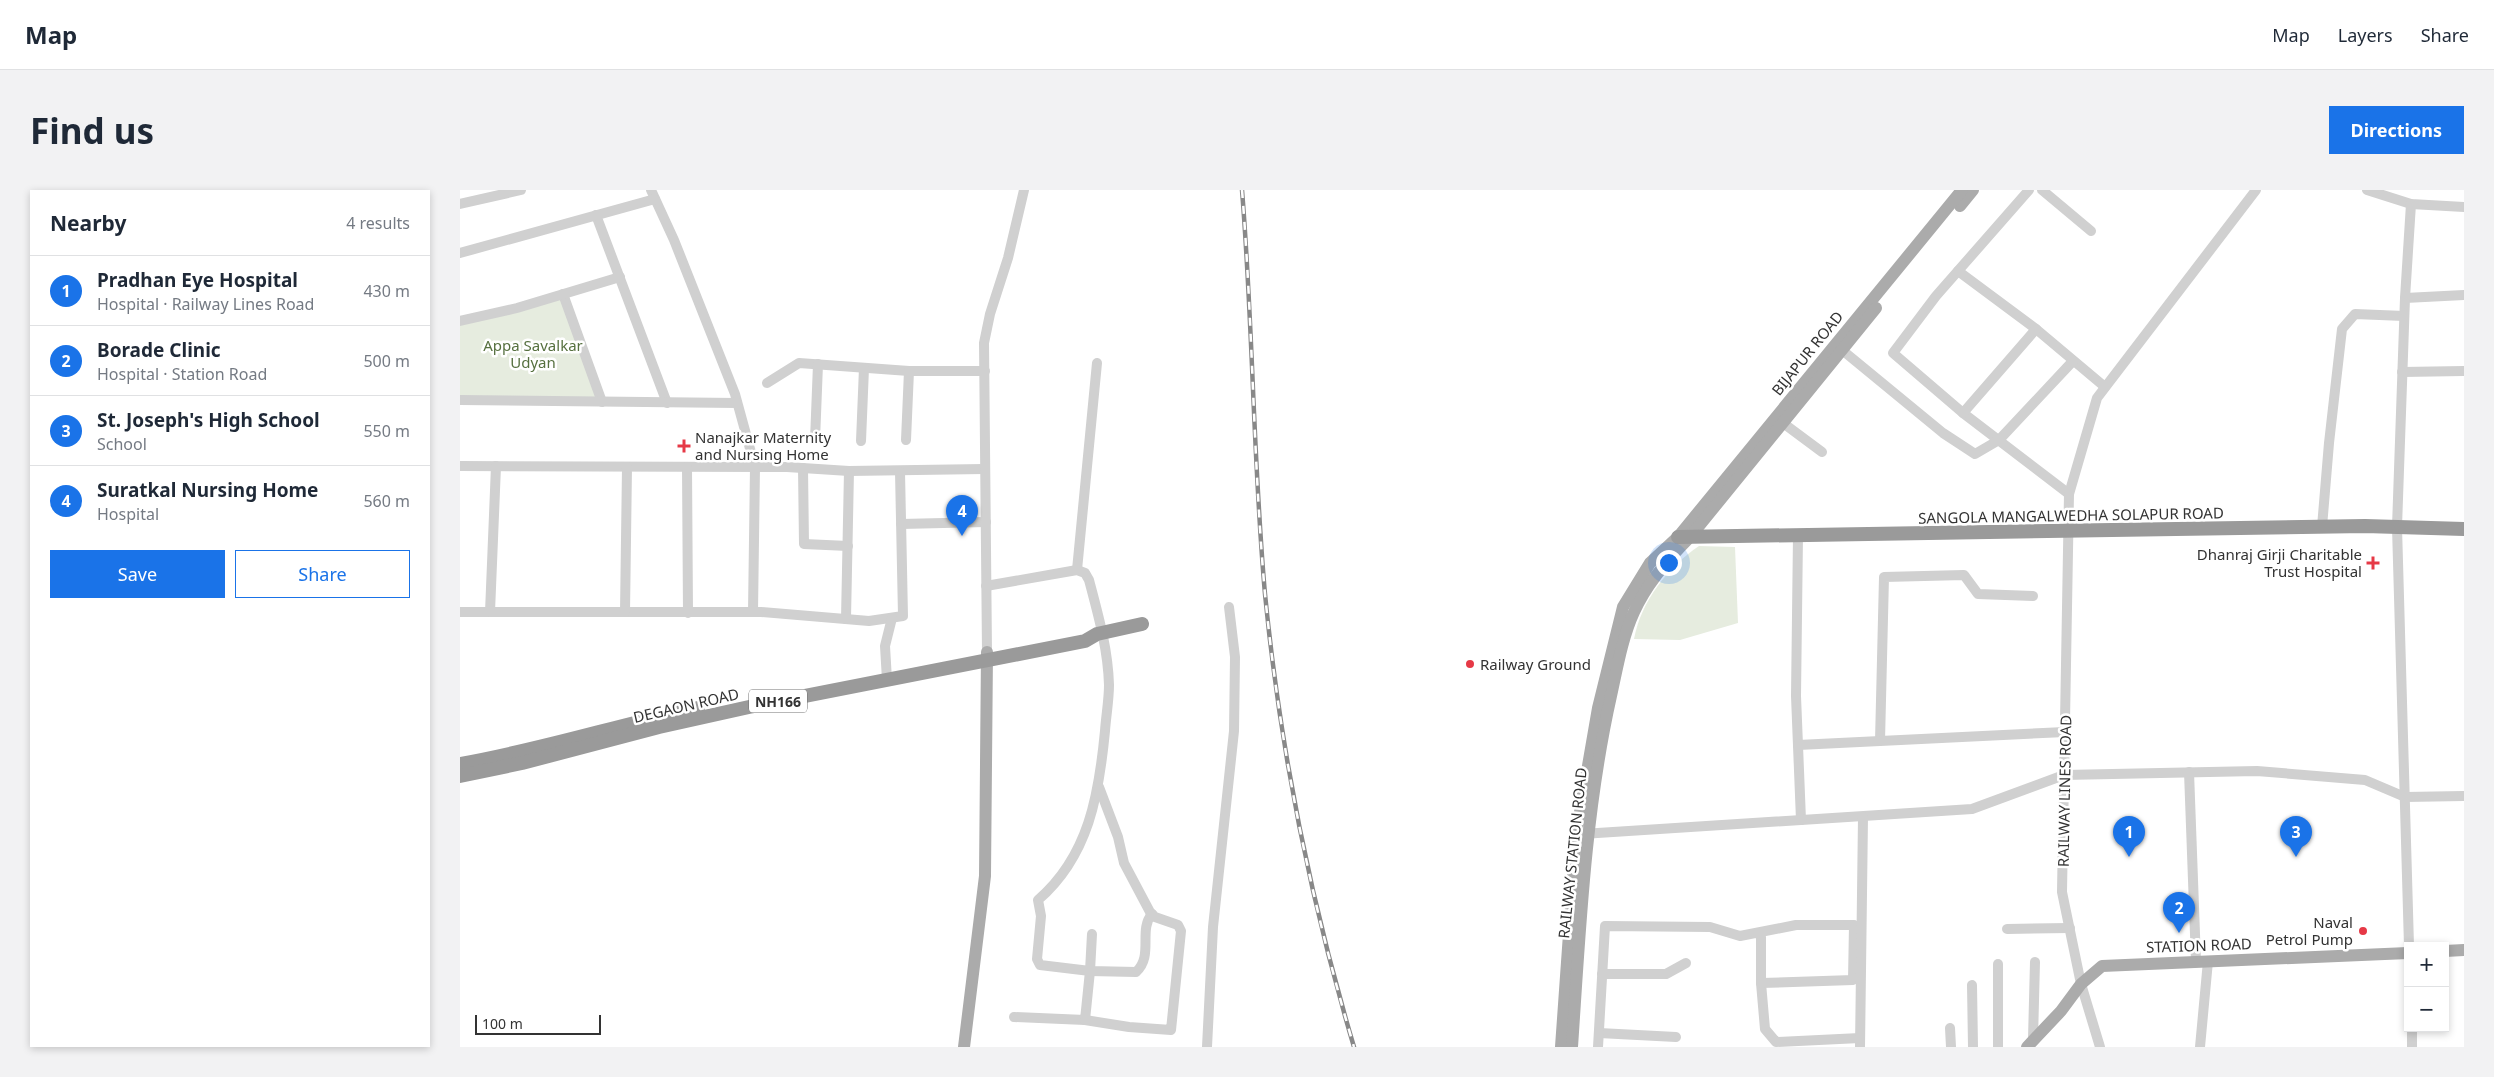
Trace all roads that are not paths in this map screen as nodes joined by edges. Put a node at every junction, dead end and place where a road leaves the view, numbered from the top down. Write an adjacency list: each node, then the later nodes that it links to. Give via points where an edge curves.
1 (521, 190): 10 (street)
2 (1024, 190): 30 (street, via 1008,258 990,314 984,343)
3 (1962, 190): 24 (main road, BIJAPUR ROAD)
4 (1973, 190): 24 (main road)
5 (2029, 190): 16 (street)
6 (2042, 190): 14 (street)
7 (2256, 190): 34 (street, RAILWAY LINES ROAD)
8 (2367, 190): 11 (street)
9 (653, 194): 13 (street); 38 (street, via 713,336)
10 (460, 204)
11 (2411, 204): 12 (street); 20 (street)
12 (2464, 207)
13 (596, 215): 15 (street); 17 (street)
14 (2092, 231)
15 (460, 253)
16 (1958, 271): 23 (street); 39 (street, via 1892,353)
17 (620, 277): 18 (street); 37 (street)
18 (562, 294): 22 (street); 36 (street)
19 (2464, 295): 20 (street)
20 (2405, 298): 21 (street)
21 (2404, 316): 31 (street); 58 (street, via 2355,314 2342,329)
22 (460, 321)
23 (2036, 329): 25 (street); 39 (street)
24 (1839, 348): 40 (main road); 43 (street, via 1943,433 1975,454); 63 (main road, BIJAPUR ROAD)
25 (2073, 360): 34 (street); 43 (street)
26 (1097, 363): 65 (street)
27 (818, 364): 28 (street); 33 (street, via 799,363); 41 (street)
28 (864, 368): 29 (street); 44 (street)
29 (909, 371): 30 (street); 42 (street)
30 (985, 371): 52 (street)
31 (2402, 372): 32 (street); 59 (street)
32 (2464, 372)
33 (767, 383)
34 (2105, 387): 55 (street, RAILWAY LINES ROAD, via 2097,398)
35 (460, 400): 36 (street)
36 (602, 402): 37 (street)
37 (667, 403): 38 (street)
38 (737, 403): 50 (street)
39 (1963, 413): 43 (street)
40 (1783, 423): 45 (street); 63 (main road)
41 (815, 440)
42 (906, 440)
43 (1999, 440): 55 (street)
44 (861, 441)
45 (1822, 452)
46 (460, 466): 47 (street)
47 (496, 466): 48 (street); 70 (street)
48 (626, 467): 49 (street); 71 (street)
49 (688, 467): 50 (street); 73 (street)
50 (755, 467): 51 (street); 72 (street)
51 (803, 468): 53 (street); 64 (street, via 804,544)
52 (984, 469): 54 (street); 56 (street)
53 (849, 472): 54 (street); 64 (street)
54 (900, 472): 57 (street)
55 (2069, 494): 61 (street, RAILWAY LINES ROAD)
56 (986, 522): 57 (street); 66 (street)
57 (901, 524): 74 (street, via 903,616)
58 (2322, 527): 59 (highway, SANGOLA MANGALWEDHA SOLAPUR ROAD); 61 (highway, SANGOLA MANGALWEDHA SOLAPUR ROAD)
59 (2397, 527): 60 (highway, SANGOLA MANGALWEDHA SOLAPUR ROAD); 89 (street)
60 (2464, 528)
61 (2069, 531): 62 (highway, SANGOLA MANGALWEDHA SOLAPUR ROAD); 80 (street, RAILWAY LINES ROAD)
62 (1798, 535): 63 (highway, SANGOLA MANGALWEDHA SOLAPUR ROAD); 82 (street)
63 (1684, 537): 92 (main road, RAILWAY STATION ROAD, via 1650,564 1621,614 1598,708)
64 (848, 546): 75 (street)
65 (1078, 570): 66 (street); 77 (street, via 1089,580)
66 (986, 586): 78 (street)
67 (2033, 596): 81 (street, via 1978,594 1964,575 1884,577)
68 (1229, 606): 120 (street, via 1235,657 1234,732 1213,927)
69 (460, 612): 70 (street)
70 (490, 612): 71 (street)
71 (625, 612): 73 (street)
72 (753, 612): 73 (street); 75 (street)
73 (688, 613)
74 (892, 618): 75 (street); 79 (street, via 885,646)
75 (846, 619)
76 (1142, 624): 77 (highway, DEGAON ROAD / NH166)
77 (1100, 634): 78 (highway, DEGAON ROAD / NH166, via 1084,633); 87 (street, via 1109,685)
78 (987, 656): 79 (highway, DEGAON ROAD / NH166); 119 (main road, via 985,876)
79 (886, 676): 83 (highway, DEGAON ROAD / NH166, via 657,717 521,753); 86 (highway, DEGAON ROAD / NH166)
80 (2065, 732): 81 (street); 85 (street, RAILWAY LINES ROAD)
81 (1880, 741): 82 (street)
82 (1798, 745): 91 (street)
83 (460, 764)
84 (2189, 772): 85 (street); 89 (street, via 2257,771 2365,780); 102 (street)
85 (2064, 775): 90 (street, via 1972,809); 94 (street, RAILWAY LINES ROAD, via 2062,892)
86 (460, 776)
87 (1099, 787): 93 (street, via 1124,863); 106 (street, via 1078,847 1053,888 1038,900 1041,916 1037,960 1040,965)
88 (2464, 796): 89 (street)
89 (2405, 797): 98 (street)
90 (1863, 817): 91 (street); 117 (street)
91 (1801, 820): 92 (street)
92 (1582, 834): 121 (main road, RAILWAY STATION ROAD); 122 (main road, RAILWAY STATION ROAD)
93 (1152, 914): 106 (street, via 1147,920 1145,958 1136,972); 112 (street, via 1178,925 1181,930 1171,1030)
94 (2070, 928): 95 (street); 109 (street, RAILWAY LINES ROAD)
95 (2007, 929)
96 (1761, 932): 107 (street, via 1740,936 1710,927 1605,926); 108 (street); 108 (street, via 1796,925 1854,925 1853,980)
97 (1092, 934): 106 (street)
98 (2409, 942)
99 (2464, 950): 100 (main road)
100 (2449, 951)
101 (2404, 953): 102 (main road, STATION ROAD)
102 (2202, 961): 109 (main road, STATION ROAD, via 2102,966); 128 (street)
103 (2035, 962): 118 (street)
104 (1686, 964): 107 (street, via 1666,974)
105 (1998, 964): 126 (street)
106 (1090, 972): 112 (street)
107 (1602, 974): 114 (street)
108 (1761, 983): 117 (street, via 1765,1030 1776,1042)
109 (2081, 984): 118 (main road, STATION ROAD, via 2061,1011); 127 (street, RAILWAY LINES ROAD)
110 (1972, 985): 125 (street)
111 (1014, 1017): 112 (street)
112 (1085, 1020)
113 (1950, 1028): 124 (street)
114 (1599, 1032): 116 (street); 123 (street)
115 (2412, 1032): 129 (street)
116 (1676, 1037)
117 (1860, 1043)
118 (2030, 1043)
119 (964, 1047)
120 (1207, 1047)
121 (1561, 1047)
122 (1572, 1047)
123 (1598, 1047)
124 (1951, 1047)
125 (1973, 1047)
126 (1998, 1047)
127 (2100, 1047)
128 (2200, 1047)
129 (2412, 1047)

